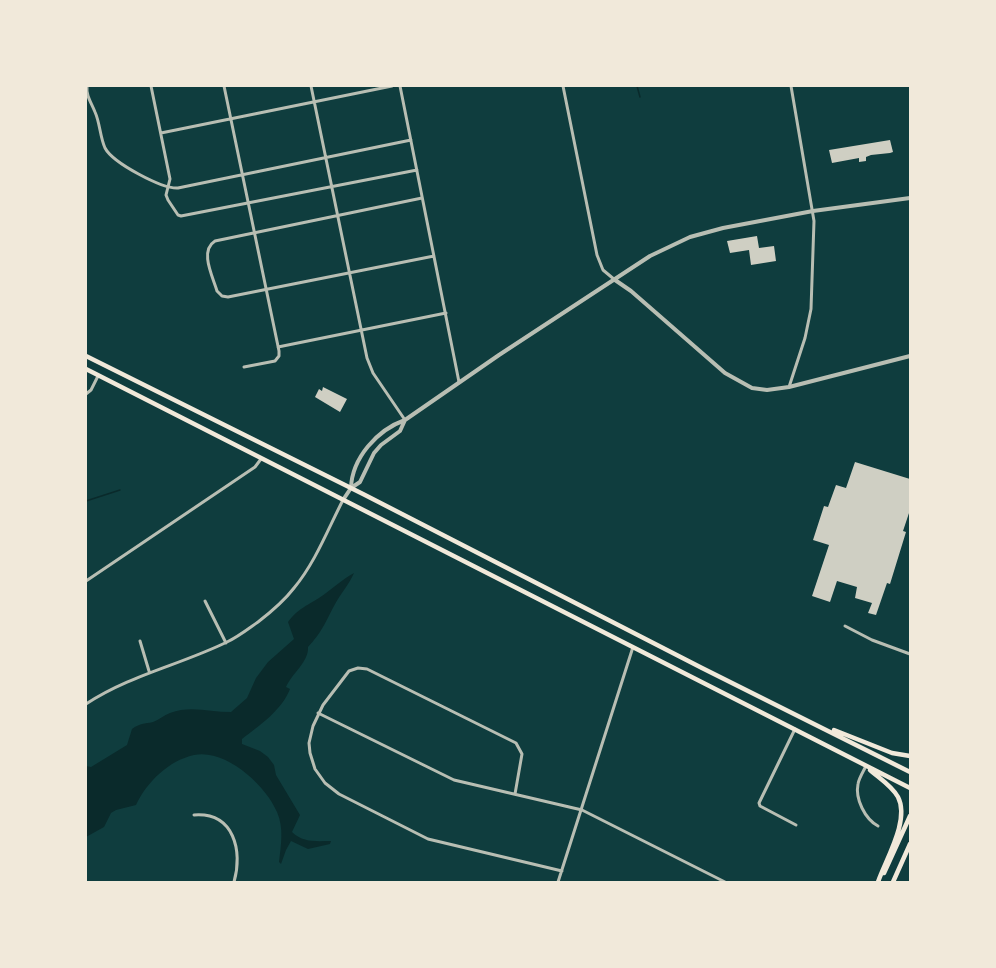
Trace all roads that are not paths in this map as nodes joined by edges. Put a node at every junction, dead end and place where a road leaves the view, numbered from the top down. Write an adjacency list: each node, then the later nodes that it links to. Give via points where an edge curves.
1 (87, 86): 17 (street, via 87,96 109,154)
2 (151, 86): 11 (street)
3 (224, 86): 10 (street)
4 (311, 86): 9 (street)
5 (392, 86): 9 (street)
6 (400, 86): 12 (street)
7 (563, 86): 26 (street, via 597,255 603,270)
8 (791, 86): 21 (street)
9 (314, 101): 10 (street); 13 (street)
10 (231, 118): 11 (street); 15 (street)
11 (161, 133): 17 (street, via 170,179)
12 (411, 140): 13 (street); 14 (street)
13 (326, 159): 15 (street); 16 (street)
14 (417, 170): 16 (street); 18 (street)
15 (243, 175): 17 (street); 20 (street)
16 (332, 187): 20 (street); 22 (street)
17 (168, 188): 20 (street, via 168,200 181,216)
18 (423, 198): 22 (street); 24 (street)
19 (910, 198): 21 (street)
20 (249, 204): 23 (street)
21 (813, 212): 26 (street, via 698,234 650,256); 37 (street, via 811,309)
22 (338, 216): 23 (street); 25 (street)
23 (255, 232): 27 (street); 27 (street, via 214,241 207,254 215,285 225,297)
24 (434, 256): 25 (street); 28 (street)
25 (350, 273): 27 (street); 29 (street)
26 (615, 280): 36 (street); 37 (street, via 734,380 759,390)
27 (266, 290): 30 (street)
28 (446, 313): 29 (street); 36 (street)
29 (361, 330): 30 (street); 39 (street, via 369,364)
30 (278, 347): 33 (street, via 275,361)
31 (86, 356): 41 (main road)
32 (910, 356): 37 (street)
33 (244, 366)
34 (86, 369): 35 (main road)
35 (99, 376): 38 (street); 40 (main road)
36 (459, 382): 39 (street)
37 (789, 387)
38 (86, 394)
39 (405, 420): 41 (street, via 400,431 374,453 360,482); 41 (street, via 371,442 351,478)
40 (261, 459): 42 (main road); 43 (street, via 254,468)
41 (351, 488): 42 (street); 53 (main road)
42 (343, 500): 47 (street, via 296,586 268,614); 48 (main road)
43 (86, 581)
44 (205, 601): 47 (street)
45 (845, 626): 49 (street)
46 (140, 642): 50 (street)
47 (226, 643): 50 (street)
48 (633, 646): 54 (main road); 60 (street)
49 (910, 654)
50 (149, 671): 51 (street)
51 (86, 704)
52 (318, 713): 59 (street, via 438,774 471,786); 59 (street, via 349,671 367,669 516,743 522,754); 66 (street, via 310,735 312,761 320,778 339,794 428,839)
53 (823, 728): 55 (main road); 57 (main road)
54 (795, 729): 56 (main road); 63 (street, via 759,803)
55 (910, 756)
56 (866, 766): 58 (main road); 64 (street, via 858,783 858,796 866,816); 70 (main road, via 894,791 902,809)
57 (910, 771)
58 (910, 788)
59 (515, 794): 60 (street)
60 (582, 810): 66 (street); 69 (street)
61 (194, 815): 67 (street, via 214,818 233,836 239,861)
62 (910, 816): 70 (main road)
63 (796, 825)
64 (878, 826)
65 (910, 846): 71 (main road)
66 (562, 871): 68 (street)
67 (234, 882)
68 (558, 882)
69 (725, 882)
70 (879, 882)
71 (893, 882)

